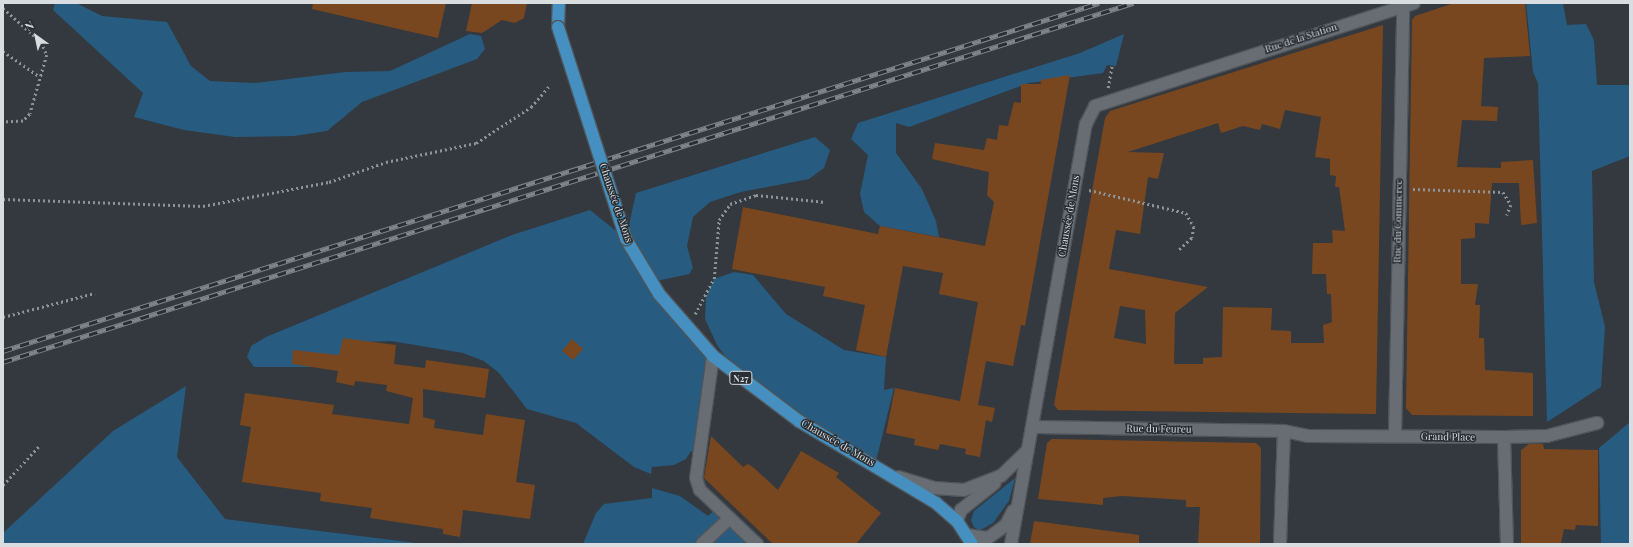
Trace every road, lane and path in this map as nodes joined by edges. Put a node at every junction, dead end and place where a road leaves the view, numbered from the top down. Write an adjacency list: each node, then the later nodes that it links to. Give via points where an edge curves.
1 (559, 3): 19 (main road, Chaussée de Mons / N27, bridge, via 558,27 626,239)
2 (1408, 5): 6 (street, Rue de la Station); 12 (street, Rue du Commerce)
3 (3, 8): 7 (path, via 41,42 47,55)
4 (3, 51): 7 (path)
5 (1112, 66): 8 (path)
6 (1188, 74): 11 (street, Chaussée de Mons, via 1095,106 1086,124)
7 (41, 77): 10 (path, via 30,114 23,121)
8 (1108, 83)
9 (549, 86): 13 (path, via 531,108 476,143 386,162 329,182 203,206)
10 (3, 122)
11 (1074, 187): 16 (path, via 1186,213 1194,227 1192,238); 22 (street, Chaussée de Mons)
12 (1399, 189): 15 (path, via 1503,192 1511,205); 24 (street, Rue du Commerce)
13 (3, 199)
14 (826, 202): 19 (path, via 756,195 730,204 719,220 714,279 706,297 692,317)
15 (1507, 215)
16 (1178, 251)
17 (95, 293): 18 (path)
18 (3, 317)
19 (681, 321): 20 (main road, Chaussée de Mons / N27)
20 (713, 356): 29 (main road, Chaussée de Mons / N27, via 799,421); 32 (street, via 696,478 700,490)
21 (1597, 423): 25 (street, Grand Place, via 1547,436)
22 (1034, 427): 23 (street, Rue du Feureu); 27 (street, Chaussée de Mons)
23 (1284, 431): 24 (street, Grand Place, via 1307,436); 38 (street)
24 (1395, 436): 25 (street, Grand Place)
25 (1504, 437): 39 (street)
26 (40, 445): 30 (path)
27 (1029, 449): 28 (street, Chaussée de Mons); 31 (street, Chaussée de Mons)
28 (1010, 470): 29 (street, Chaussée de Mons, via 964,490 934,488); 33 (street, Chaussée de Mons, via 961,510)
29 (894, 476): 33 (main road, Chaussée de Mons / N27)
30 (3, 485)
31 (1019, 501): 34 (street, via 997,533 988,538); 37 (street, Chaussée de Mons)
32 (730, 518): 35 (street); 36 (street)
33 (957, 521): 34 (main road, Chaussée de Mons / N27)
34 (969, 540)
35 (702, 544)
36 (757, 544)
37 (1011, 544)
38 (1280, 544)
39 (1507, 544)

